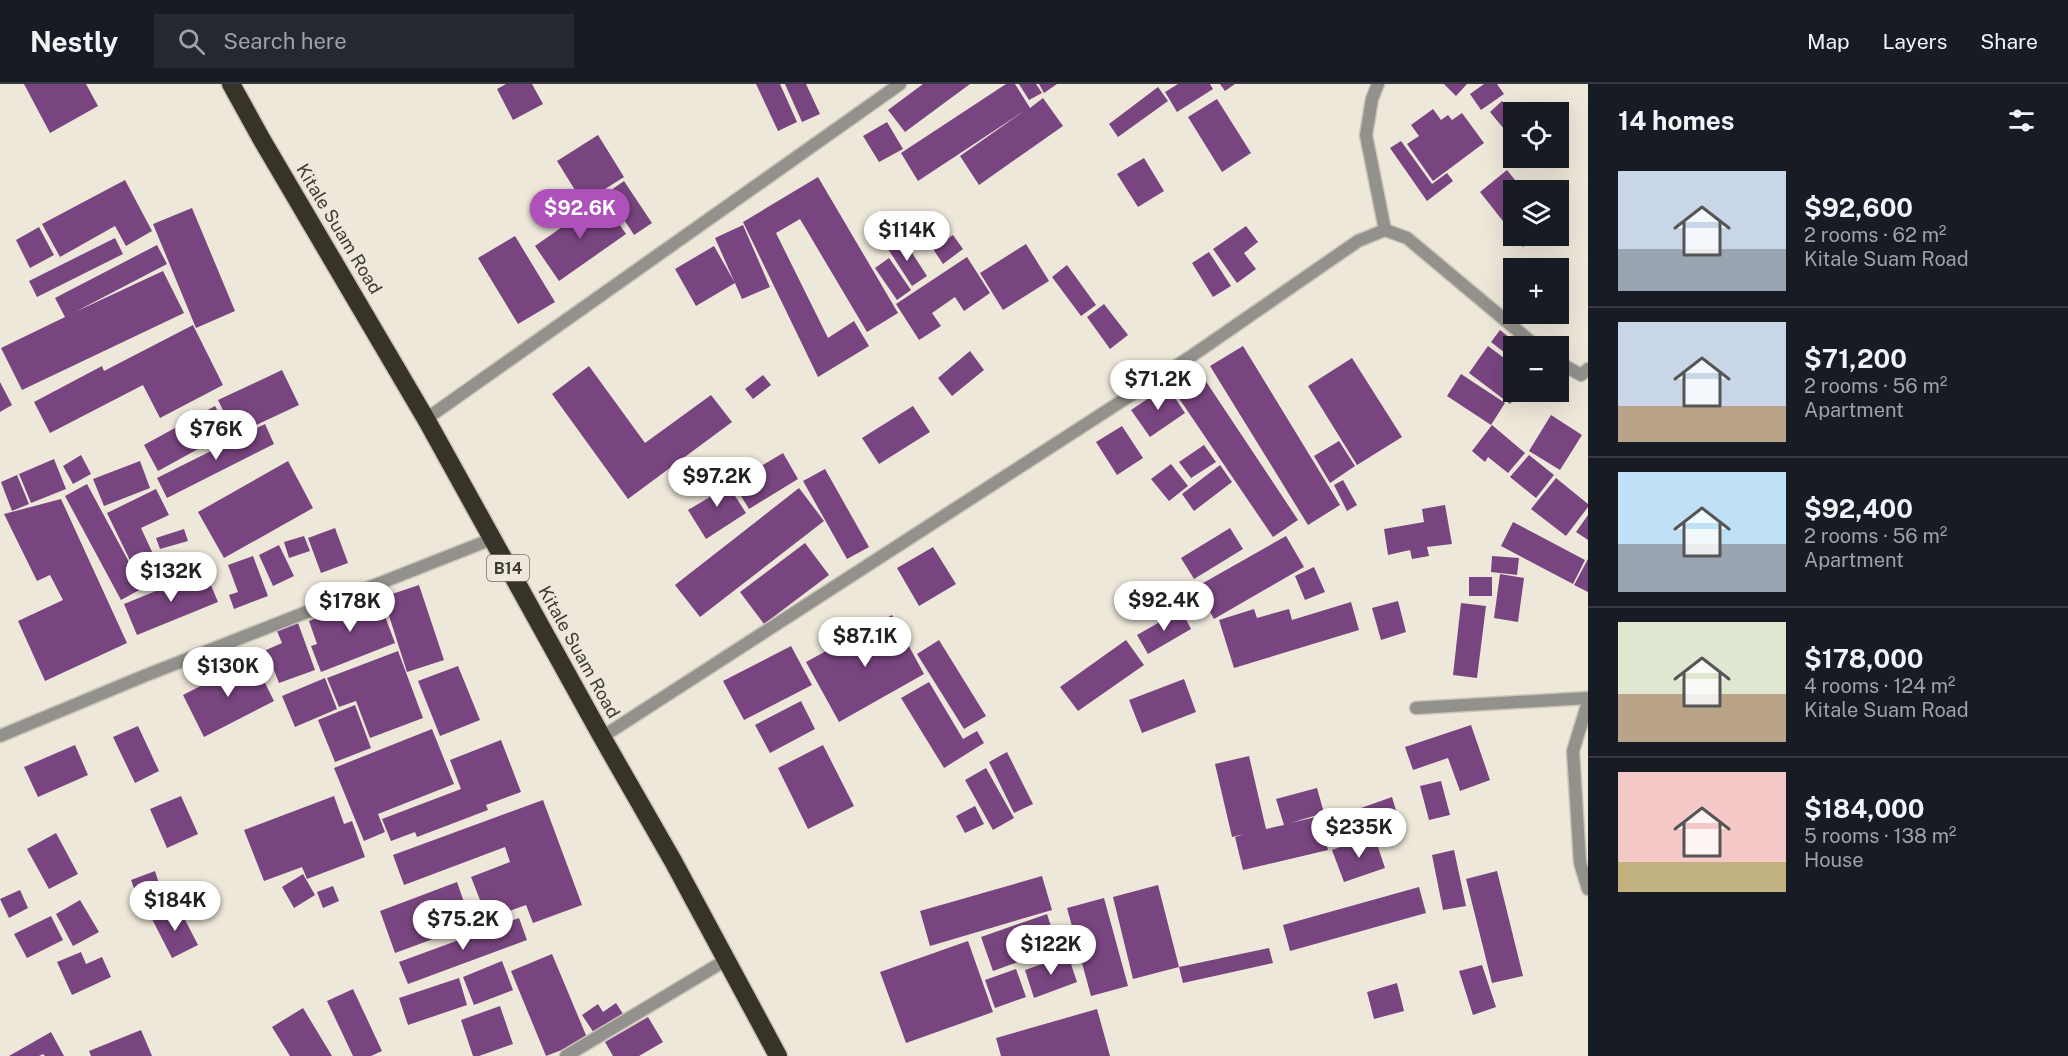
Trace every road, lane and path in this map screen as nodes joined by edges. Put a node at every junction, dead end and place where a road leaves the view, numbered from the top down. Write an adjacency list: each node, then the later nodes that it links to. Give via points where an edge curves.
1 (231, 84): 8 (highway, Kitale Suam Road / B14)
2 (900, 84): 8 (street)
3 (1378, 84): 4 (street, via 1371,99 1366,135)
4 (1385, 230): 5 (street, via 1407,238); 13 (street, via 1359,241 1193,355)
5 (1524, 336)
6 (1569, 368): 7 (street, via 1581,375)
7 (1588, 369)
8 (426, 419): 9 (highway, Kitale Suam Road / B14)
9 (492, 539): 12 (street); 13 (highway, Kitale Suam Road / B14)
10 (1588, 700): 11 (street); 14 (street, via 1573,751 1580,863)
11 (1416, 708)
12 (0, 736)
13 (602, 737): 15 (highway, Kitale Suam Road / B14)
14 (1588, 889)
15 (726, 960): 16 (street); 17 (highway, Kitale Suam Road / B14)
16 (566, 1056)
17 (778, 1056)

